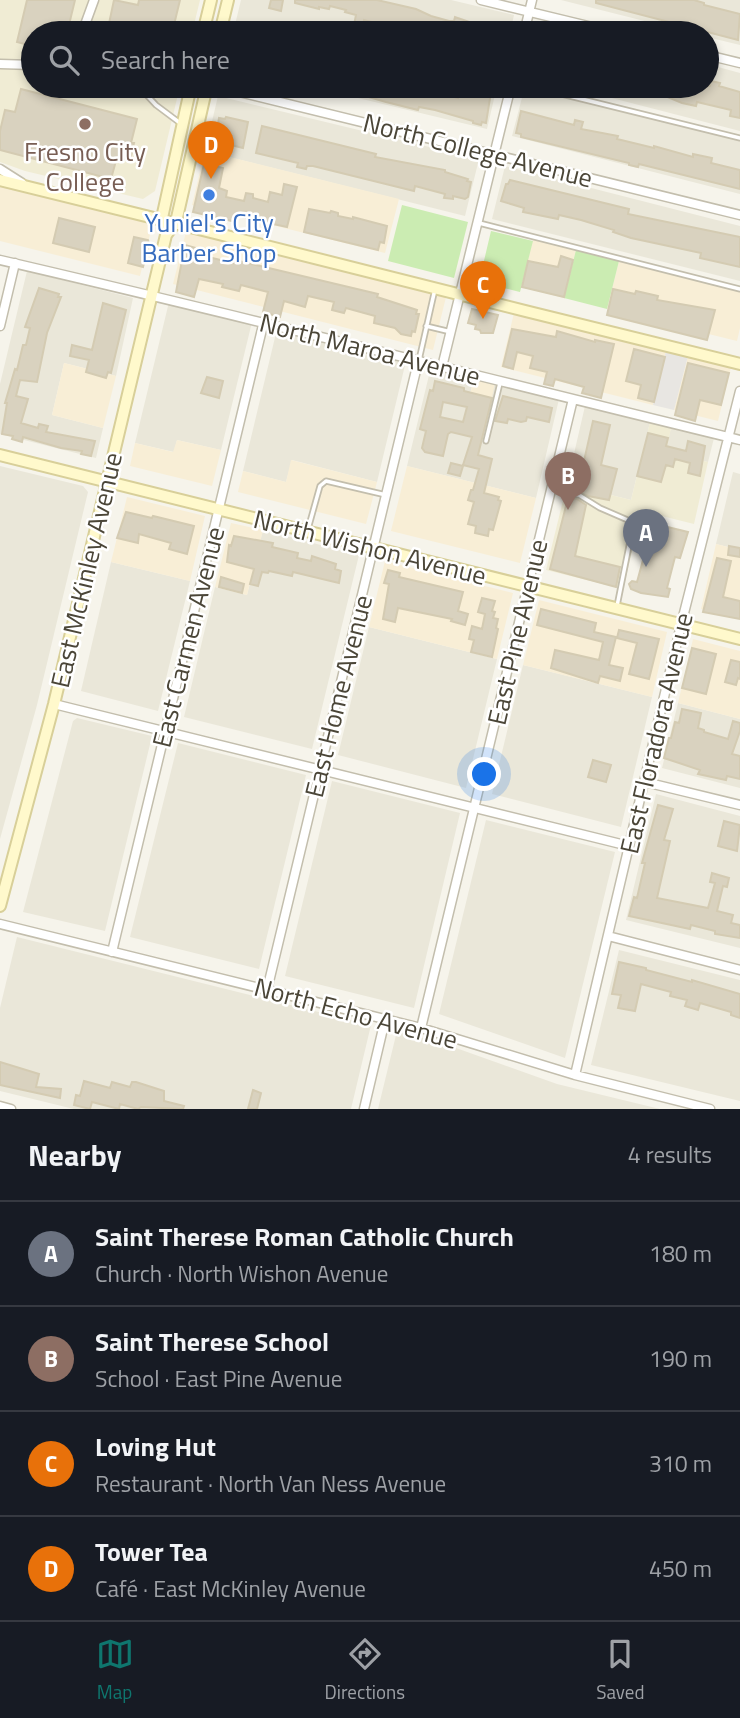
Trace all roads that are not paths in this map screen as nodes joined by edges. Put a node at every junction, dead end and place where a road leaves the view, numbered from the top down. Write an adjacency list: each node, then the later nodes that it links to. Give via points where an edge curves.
1 (94, 0): 7 (street)
2 (211, 0): 8 (main road)
3 (228, 0): 9 (main road)
4 (481, 0): 6 (street)
5 (532, 0): 6 (street)
6 (529, 12): 10 (street); 11 (street)
7 (86, 21)
8 (206, 21)
9 (223, 21)
10 (527, 21)
11 (567, 21)
12 (719, 58): 13 (street)
13 (740, 63)
14 (0, 64): 15 (street)
15 (21, 65)
16 (150, 98): 22 (lane)
17 (189, 98): 22 (main road)
18 (204, 98): 30 (main road, East McKinley Avenue)
19 (264, 98): 24 (street, North College Avenue)
20 (508, 98): 24 (street)
21 (578, 98): 23 (lane)
22 (183, 125): 29 (main road)
23 (740, 138)
24 (495, 154): 28 (street, North College Avenue); 31 (street)
25 (0, 169): 27 (street)
26 (0, 180): 27 (main road)
27 (31, 188): 29 (main road)
28 (740, 215)
29 (162, 218): 30 (main road); 32 (main road)
30 (176, 222): 32 (main road, East McKinley Avenue); 35 (main road)
31 (478, 223): 36 (lane); 37 (street)
32 (167, 233): 38 (main road, East McKinley Avenue)
33 (0, 260): 34 (street, North Maroa Avenue)
34 (15, 263): 38 (street, North Maroa Avenue); 40 (street)
35 (435, 289): 37 (main road); 41 (lane)
36 (740, 289)
37 (461, 296): 42 (street); 44 (main road)
38 (152, 297): 39 (street, North Maroa Avenue); 53 (main road, East McKinley Avenue)
39 (264, 321): 43 (street, North Maroa Avenue); 56 (street, East Carmen Avenue)
40 (0, 326)
41 (426, 326): 42 (lane); 43 (lane)
42 (451, 332): 45 (street)
43 (418, 362): 45 (street, North Maroa Avenue); 55 (street, East Home Avenue)
44 (740, 364)
45 (442, 368): 46 (street, North Maroa Avenue)
46 (501, 381): 48 (street, North Maroa Avenue); 51 (lane)
47 (740, 391): 49 (street, East Floradora Avenue)
48 (573, 399): 49 (street, North Maroa Avenue); 54 (street, East Pine Avenue)
49 (729, 438): 50 (street, North Maroa Avenue); 61 (street, East Floradora Avenue)
50 (740, 440)
51 (486, 441)
52 (0, 455): 53 (main road, North Wishon Avenue)
53 (107, 481): 56 (main road, North Wishon Avenue); 63 (main road, East McKinley Avenue)
54 (551, 490): 59 (street, East Pine Avenue); 60 (lane, via 579,495 630,521 632,531)
55 (387, 495): 57 (lane, via 326,481 320,486); 58 (street, East Home Avenue)
56 (219, 510): 57 (main road, North Wishon Avenue); 64 (street, East Carmen Avenue)
57 (307, 531): 58 (main road, North Wishon Avenue)
58 (374, 547): 59 (main road, North Wishon Avenue); 65 (street, East Home Avenue)
59 (528, 586): 60 (main road, North Wishon Avenue); 68 (street, East Pine Avenue)
60 (616, 608): 61 (main road, North Wishon Avenue)
61 (681, 625): 62 (main road, North Wishon Avenue); 66 (street, East Floradora Avenue)
62 (740, 639)
63 (54, 704): 64 (street); 70 (main road, East McKinley Avenue)
64 (165, 732): 65 (street); 74 (street, East Carmen Avenue)
65 (319, 771): 68 (street); 76 (street, East Home Avenue)
66 (645, 782): 67 (street); 69 (street, East Floradora Avenue)
67 (740, 806)
68 (475, 808): 69 (street); 78 (street, East Pine Avenue)
69 (629, 846): 73 (street, East Floradora Avenue)
70 (6, 862): 71 (main road, East McKinley Avenue)
71 (0, 906)
72 (0, 925): 74 (street, North Echo Avenue)
73 (608, 936): 75 (street); 79 (street, East Floradora Avenue)
74 (112, 952): 76 (street, North Echo Avenue)
75 (740, 970)
76 (267, 990): 77 (street, North Echo Avenue)
77 (385, 1020): 78 (street, North Echo Avenue); 82 (street)
78 (421, 1028): 79 (street, North Echo Avenue)
79 (575, 1075): 83 (street, North Echo Avenue)
80 (0, 1106): 81 (street)
81 (10, 1109)
82 (364, 1109)
83 (710, 1109)

